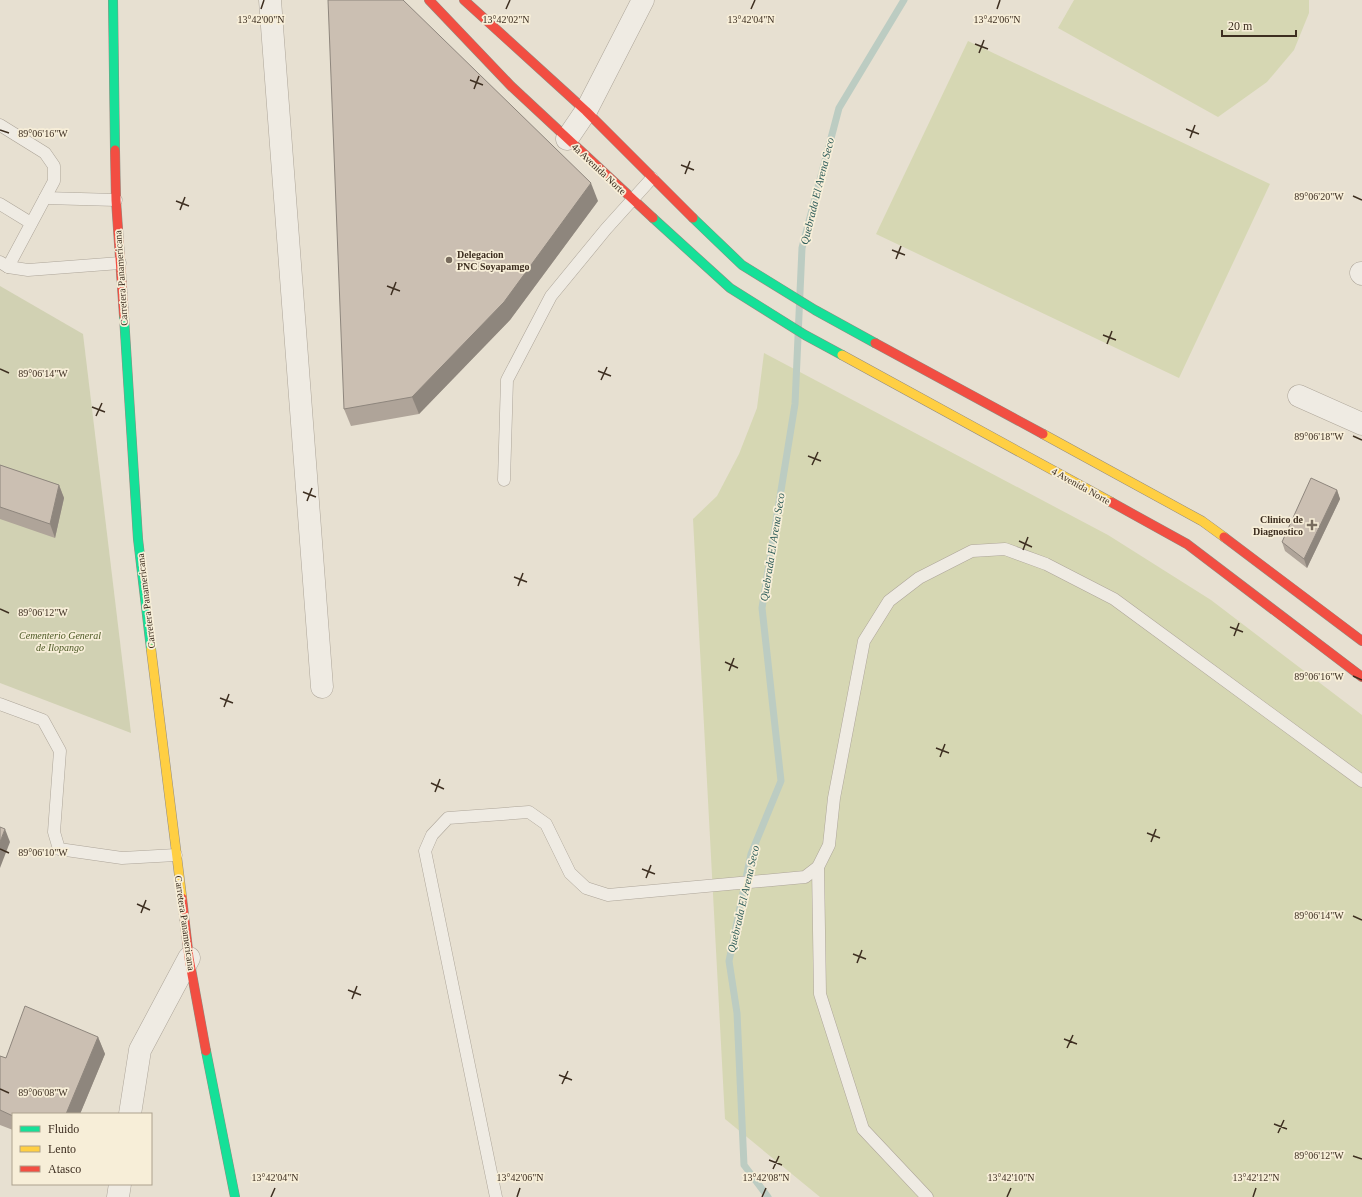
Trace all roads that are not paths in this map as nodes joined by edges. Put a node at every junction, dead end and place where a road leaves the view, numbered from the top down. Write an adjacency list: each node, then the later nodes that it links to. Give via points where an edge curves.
1 (113, 0): 12 (main road, Carretera Panamericana)
2 (270, 0): 23 (street)
3 (429, 0): 8 (main road, 4a Avenida Norte, via 511,86)
4 (464, 0): 6 (main road)
5 (643, 0): 6 (street)
6 (586, 111): 8 (street); 9 (main road)
7 (0, 125): 10 (lane, via 44,153 54,166 54,181)
8 (567, 139): 11 (main road, 4a Avenida Norte)
9 (652, 178): 11 (lane); 21 (main road, via 742,265 815,310 1202,521)
10 (45, 198): 12 (lane); 14 (lane)
11 (632, 199): 17 (main road, 4a Avenida Norte, via 730,288); 20 (lane, via 551,296 507,380)
12 (116, 200): 15 (main road, Carretera Panamericana)
13 (0, 204): 14 (lane)
14 (31, 223): 16 (lane)
15 (120, 263): 16 (lane, via 28,270); 26 (main road, Carretera Panamericana, via 138,539)
16 (4, 264)
17 (783, 321): 22 (main road, 4 Avenida Norte, via 1187,544)
18 (1299, 396): 19 (street)
19 (1362, 424)
20 (504, 480)
21 (1362, 642)
22 (1360, 673)
23 (322, 687)
24 (0, 704): 26 (lane, via 43,720 60,751 54,832 59,849 122,858)
25 (1362, 782): 27 (lane, via 1114,599 1046,564 1006,549 972,551 919,578 889,601 864,641 834,798 829,845)
26 (176, 855): 28 (main road, Carretera Panamericana)
27 (818, 867): 33 (lane, via 805,877 608,895 586,888 570,872 546,824 529,812 448,818 432,835 425,851); 34 (lane, via 820,994 864,1129)
28 (189, 958): 29 (street, via 140,1050); 32 (main road, Carretera Panamericana)
29 (130, 1113)
30 (120, 1185): 31 (street)
31 (118, 1197)
32 (235, 1197)
33 (496, 1197)
34 (927, 1197)

